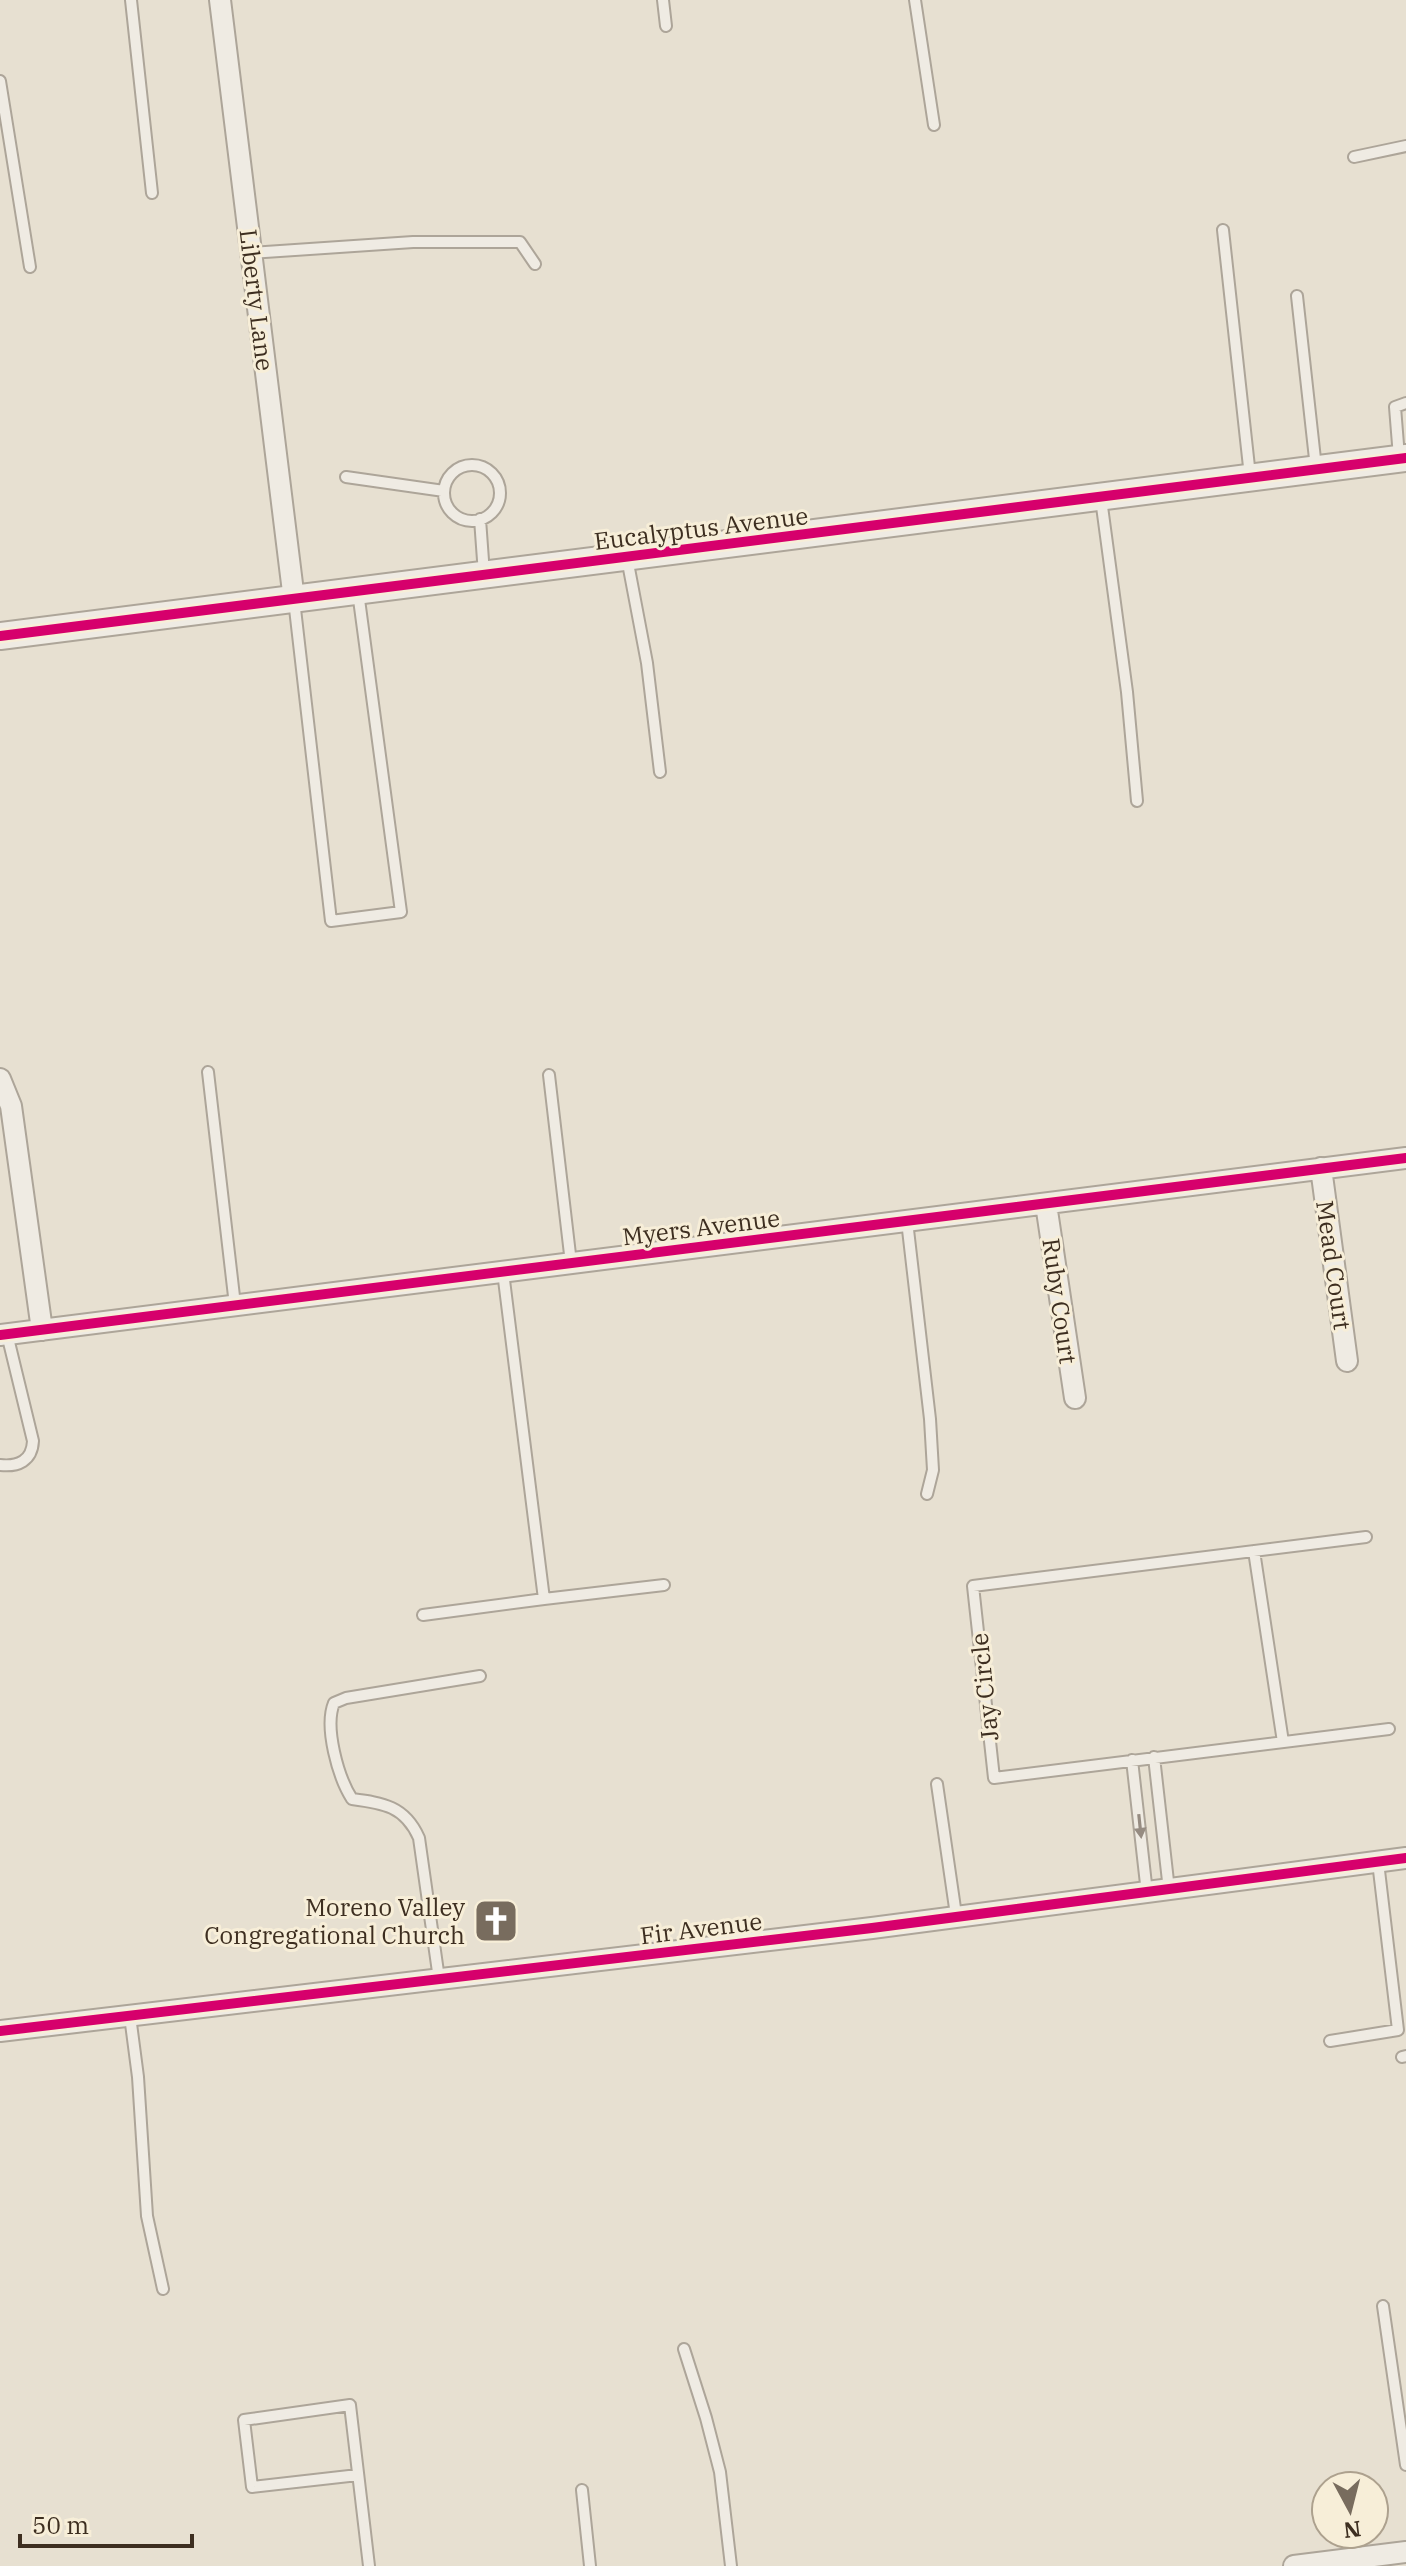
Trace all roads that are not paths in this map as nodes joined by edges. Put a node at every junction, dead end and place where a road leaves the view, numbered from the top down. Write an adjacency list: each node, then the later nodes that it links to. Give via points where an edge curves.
1 (131, 0): 10 (lane)
2 (220, 0): 12 (street, Liberty Lane)
3 (663, 0): 5 (lane)
4 (915, 0): 7 (lane)
5 (666, 26)
6 (0, 81): 14 (lane)
7 (934, 125)
8 (1406, 146): 9 (lane)
9 (1354, 157)
10 (152, 193)
11 (1223, 230): 20 (lane)
12 (251, 253): 13 (lane, via 413,242 520,242); 27 (street, Liberty Lane)
13 (535, 264)
14 (30, 267)
15 (1297, 296): 18 (lane)
16 (1406, 403): 17 (lane, via 1395,407)
17 (1402, 459): 18 (street, Eucalyptus Avenue)
18 (1316, 470): 20 (street, Eucalyptus Avenue)
19 (346, 477): 21 (lane)
20 (1250, 478): 22 (street, Eucalyptus Avenue)
21 (444, 491): 23 (lane, via 455,514); 23 (lane, via 459,468 477,465 493,474 499,500)
22 (1101, 497): 24 (street, Eucalyptus Avenue); 30 (lane)
23 (480, 519): 25 (lane)
24 (627, 558): 25 (street, Eucalyptus Avenue); 29 (lane)
25 (484, 576): 26 (street, Eucalyptus Avenue)
26 (358, 592): 27 (street, Eucalyptus Avenue); 27 (lane, via 401,912 345,920 331,921)
27 (294, 600): 28 (street, Eucalyptus Avenue)
28 (0, 636)
29 (660, 772)
30 (1137, 801)
31 (208, 1072): 40 (lane)
32 (549, 1075): 38 (lane)
33 (0, 1079): 41 (street, via 11,1106)
34 (1406, 1158): 35 (street, Myers Avenue)
35 (1321, 1168): 36 (street, Myers Avenue); 43 (street, Mead Court)
36 (1046, 1204): 37 (street, Myers Avenue); 44 (street, Ruby Court)
37 (907, 1221): 38 (street, Myers Avenue); 46 (lane, via 930,1419 933,1470)
38 (571, 1263): 39 (street, Myers Avenue)
39 (503, 1272): 40 (street, Myers Avenue); 50 (lane)
40 (235, 1305): 41 (street, Myers Avenue)
41 (42, 1330): 42 (street, Myers Avenue)
42 (4, 1334): 45 (lane, via 33,1441 23,1463)
43 (1347, 1361)
44 (1075, 1398)
45 (0, 1465)
46 (927, 1494)
47 (1366, 1537): 48 (lane, Jay Circle)
48 (1254, 1551): 54 (lane); 56 (lane, Jay Circle, via 973,1586 994,1778)
49 (664, 1585): 50 (lane)
50 (544, 1599): 51 (lane)
51 (423, 1615)
52 (480, 1676): 63 (lane, via 346,1698 334,1703 331,1711 336,1761 352,1799 384,1803 411,1820 419,1838)
53 (1389, 1729): 54 (lane, Jay Circle)
54 (1283, 1742): 55 (lane, Jay Circle)
55 (1154, 1757): 56 (lane, Jay Circle); 60 (lane)
56 (1132, 1760): 61 (lane, one-way to 61)
57 (937, 1784): 62 (lane)
58 (1406, 1858): 59 (street, Fir Avenue)
59 (1378, 1862): 60 (street, Fir Avenue); 66 (lane, via 1398,2030)
60 (1169, 1890): 61 (street, Fir Avenue)
61 (1147, 1893): 62 (street, Fir Avenue)
62 (956, 1915): 63 (street, Fir Avenue)
63 (439, 1979): 64 (street, Fir Avenue)
64 (130, 2016): 65 (street, Fir Avenue); 67 (lane, via 147,2216)
65 (0, 2031)
66 (1330, 2041)
67 (163, 2289)
68 (1383, 2306): 70 (lane)
69 (684, 2349): 76 (lane, via 720,2472)
70 (1406, 2465)
71 (358, 2475): 71 (lane, via 350,2405 244,2420 252,2487); 74 (lane)
72 (582, 2490): 75 (lane)
73 (1406, 2552): 77 (street)
74 (369, 2566)
75 (590, 2566)
76 (731, 2566)
77 (1294, 2566)

